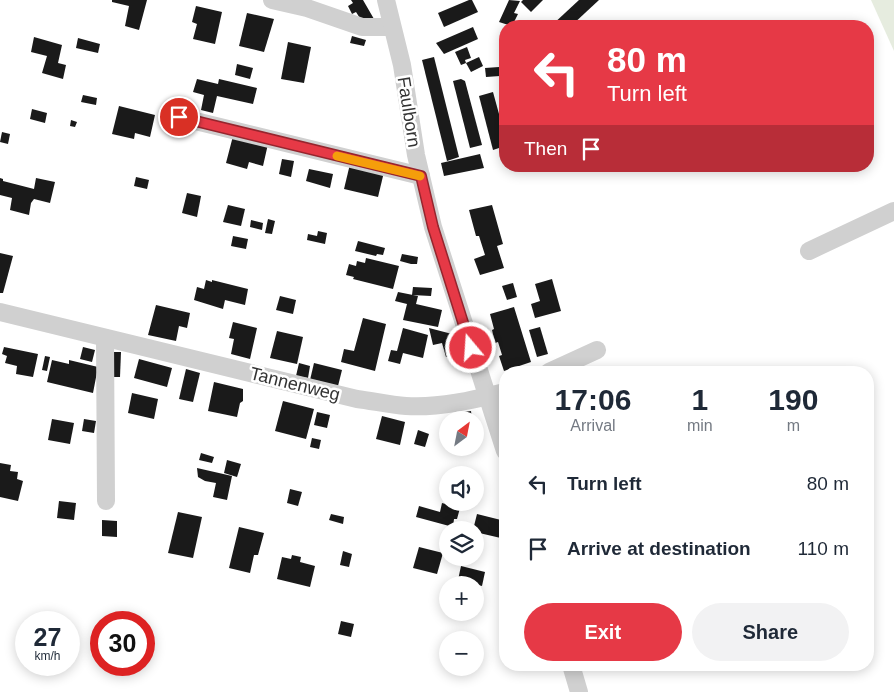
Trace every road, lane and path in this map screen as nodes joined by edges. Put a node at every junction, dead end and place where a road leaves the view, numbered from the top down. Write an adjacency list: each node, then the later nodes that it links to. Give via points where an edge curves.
1 (272, 0): 3 (street, via 362,27)
2 (386, 0): 3 (street, Faulborn)
3 (392, 27): 5 (street, Faulborn, via 402,65)
4 (179, 117): 5 (street)
5 (421, 176): 13 (street, Faulborn, via 433,227)
6 (894, 211): 7 (street)
7 (809, 251)
8 (0, 312): 9 (street, Tannenweg)
9 (105, 338): 13 (street, Tannenweg, via 357,399 407,406 441,405); 15 (street)
10 (597, 350): 11 (street)
11 (562, 366)
12 (499, 393): 13 (street)
13 (487, 396): 14 (street, Faulborn)
14 (499, 433)
15 (106, 501)
16 (573, 671): 17 (street)
17 (578, 692)

